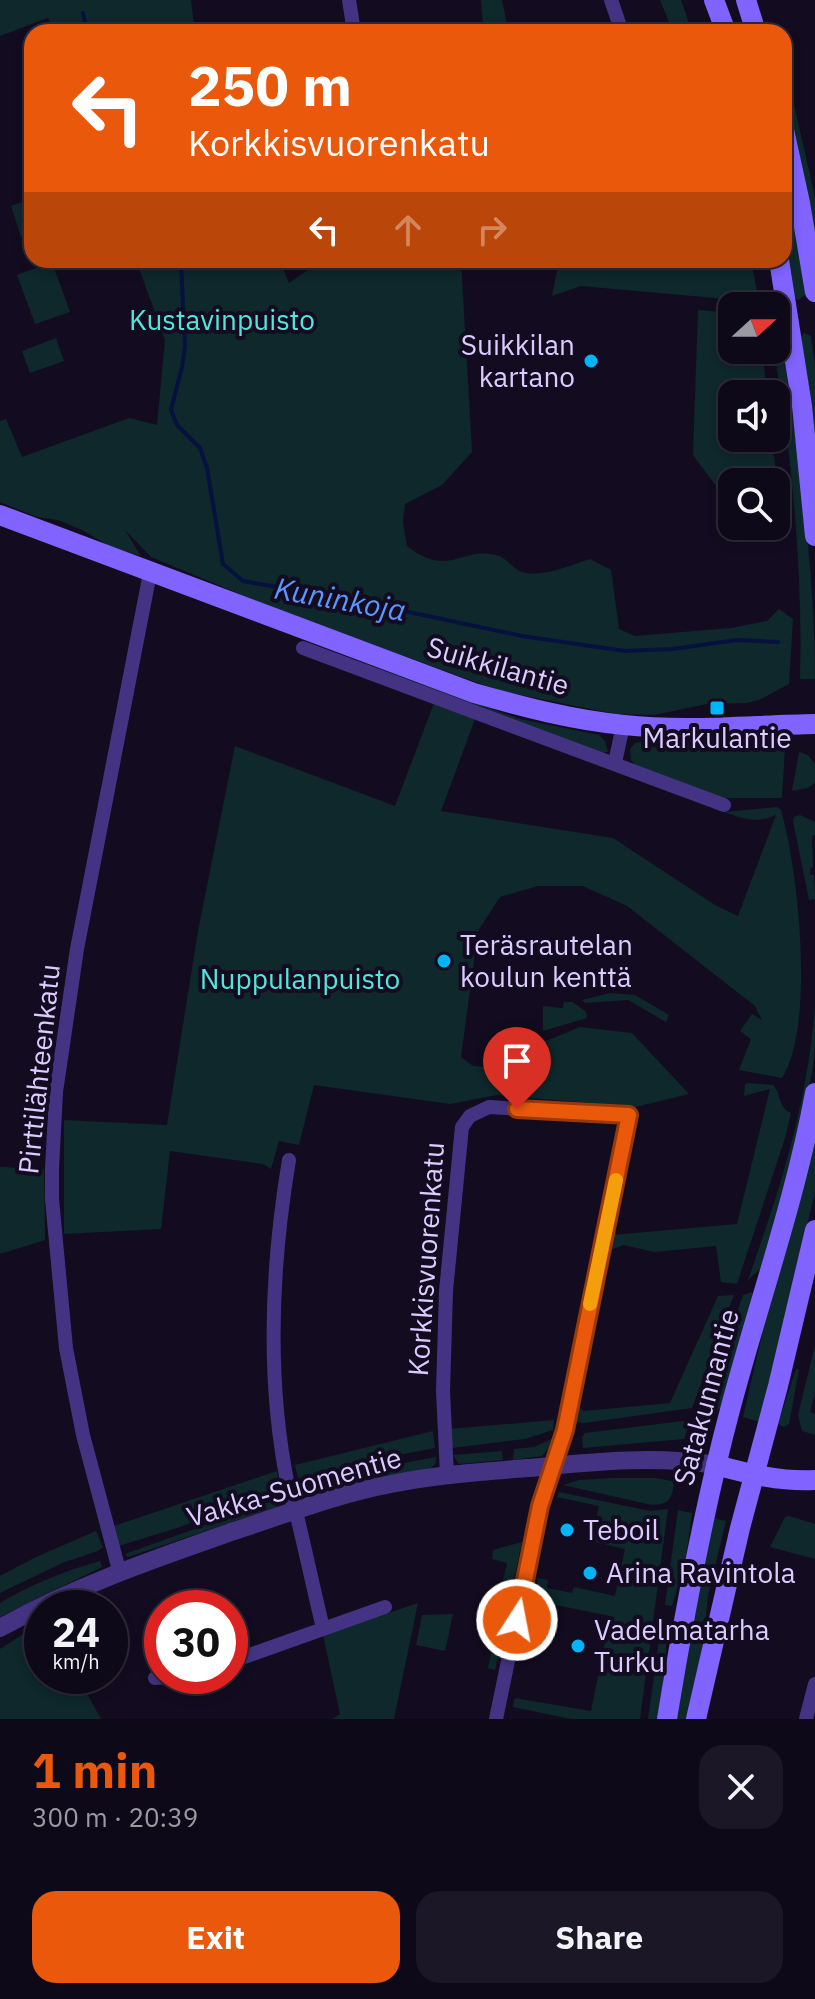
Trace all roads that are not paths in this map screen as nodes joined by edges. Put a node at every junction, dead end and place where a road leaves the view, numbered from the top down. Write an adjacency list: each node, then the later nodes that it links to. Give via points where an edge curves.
1 (349, 0): 5 (street)
2 (611, 0): 6 (street)
3 (714, 0): 7 (main road)
4 (746, 0): 8 (main road)
5 (353, 24)
6 (619, 24)
7 (723, 24)
8 (754, 24)
9 (792, 166): 11 (main road)
10 (780, 268): 13 (main road)
11 (815, 292)
12 (0, 515): 14 (main road, Suikkilantie)
13 (815, 536)
14 (150, 573): 17 (main road, Suikkilantie, via 474,693 538,712); 29 (street, Pirttilähteenkatu, via 77,949 56,1092 52,1169 66,1348)
15 (303, 648): 18 (street)
16 (815, 724): 17 (main road, Suikkilantie)
17 (623, 725): 18 (street)
18 (615, 763): 19 (street)
19 (724, 805)
20 (815, 1093): 24 (main road, Satakunnantie)
21 (289, 1160): 28 (street, via 272,1308 279,1431)
22 (815, 1230): 26 (main road)
23 (554, 1465): 24 (street, Vakka-Suomentie, via 649,1459); 25 (street, Vakka-Suomentie); 25 (street, Korkkisvuorenkatu, via 629,1115 489,1107 470,1116 462,1127 446,1291); 35 (street, via 540,1506)
24 (716, 1465): 26 (main road); 36 (main road, Satakunnantie)
25 (447, 1475): 28 (street, Vakka-Suomentie, via 391,1483)
26 (754, 1475): 27 (main road); 37 (main road)
27 (815, 1480)
28 (295, 1511): 29 (street, Vakka-Suomentie); 32 (street)
29 (119, 1570): 31 (street, Vakka-Suomentie)
30 (385, 1607): 32 (street)
31 (0, 1628)
32 (323, 1628): 33 (street)
33 (248, 1655)
34 (815, 1684): 38 (street)
35 (496, 1719)
36 (667, 1719)
37 (696, 1719)
38 (806, 1719)

